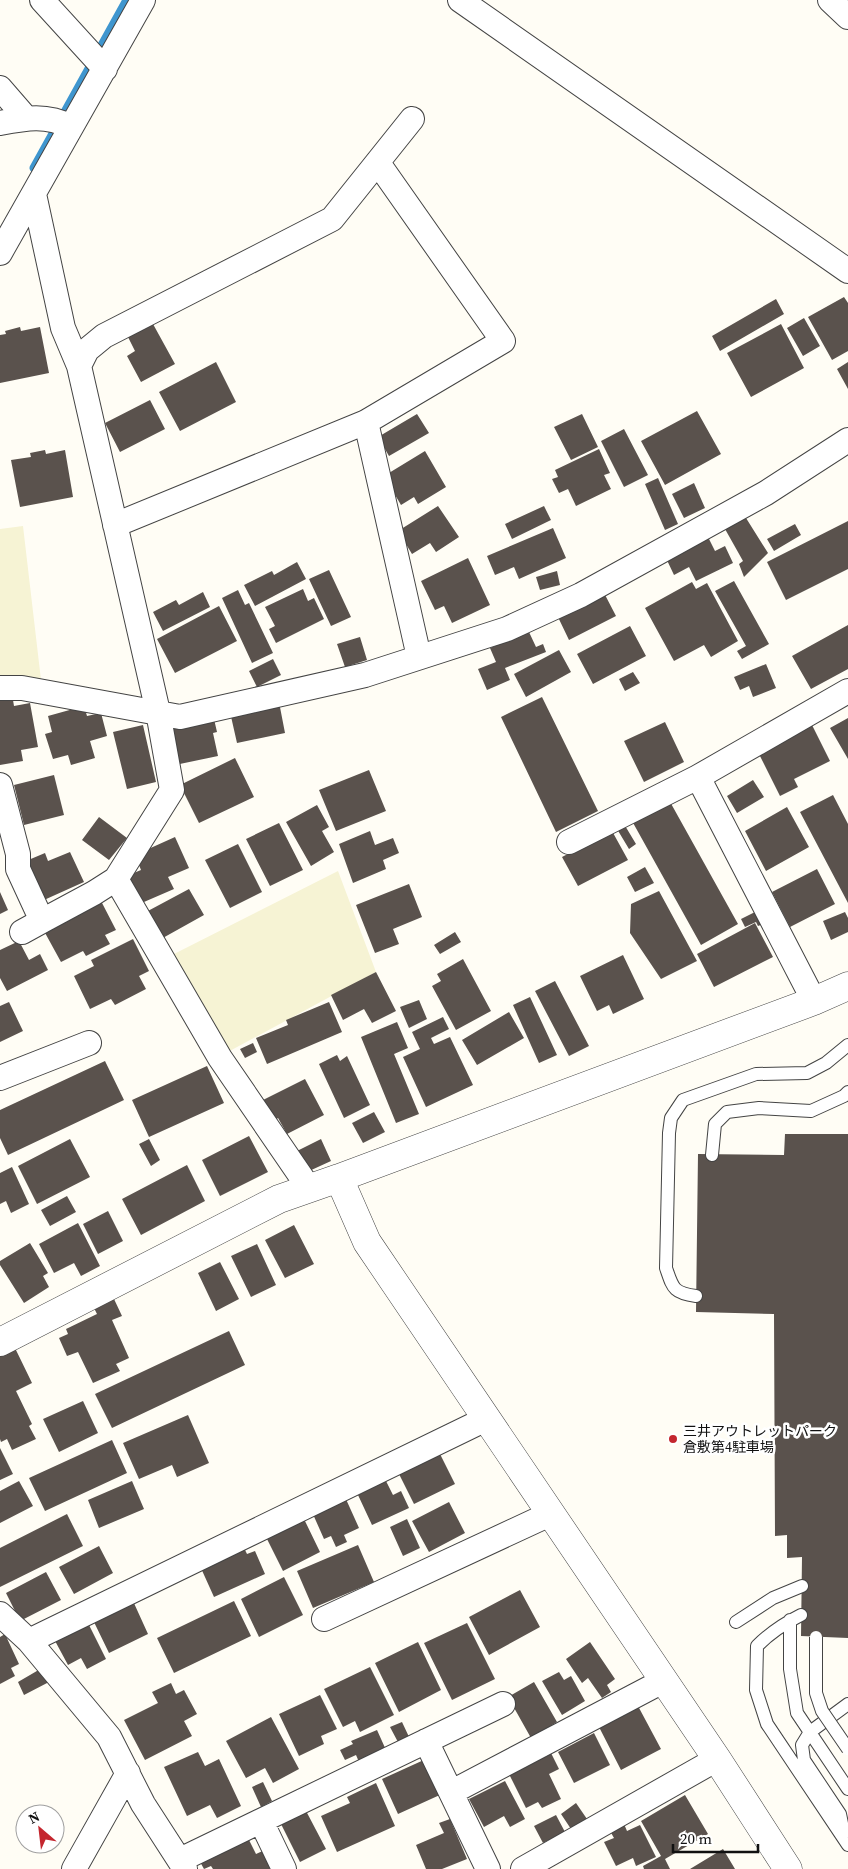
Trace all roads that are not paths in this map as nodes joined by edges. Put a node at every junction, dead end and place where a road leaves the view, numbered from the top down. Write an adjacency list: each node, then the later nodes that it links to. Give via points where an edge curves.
1 (42, 0): 6 (street)
2 (143, 0): 6 (street)
3 (460, 0): 15 (street)
4 (830, 0): 5 (street)
5 (848, 17)
6 (95, 60): 11 (street)
7 (0, 88): 8 (street)
8 (26, 118): 10 (street); 11 (street)
9 (412, 120): 12 (street)
10 (0, 123)
11 (62, 123): 13 (street)
12 (378, 163): 16 (street, via 332,219 104,336 87,350); 17 (street, via 503,341)
13 (34, 194): 14 (street); 16 (street, via 63,328)
14 (0, 253)
15 (848, 270)
16 (80, 366): 19 (street)
17 (366, 422): 19 (street); 20 (street)
18 (848, 440): 20 (street, via 766,493 580,595 506,629)
19 (115, 525): 23 (street)
20 (419, 657): 23 (street, via 365,675 180,717)
21 (0, 688): 23 (street, via 22,688)
22 (848, 691): 24 (street)
23 (158, 712): 27 (street, via 172,790)
24 (698, 777): 26 (street); 29 (street)
25 (0, 785): 27 (street, via 32,927)
26 (569, 842)
27 (116, 879): 36 (street, via 220,1058)
28 (848, 986): 29 (street)
29 (814, 1001): 35 (street)
30 (89, 1043): 32 (street)
31 (848, 1044): 37 (lane, via 826,1063 807,1073 756,1074 683,1100 671,1118 666,1268 680,1294)
32 (0, 1078)
33 (848, 1092): 34 (lane, via 811,1111 759,1108 727,1112 715,1124)
34 (712, 1155)
35 (339, 1178): 36 (street); 39 (street, via 367,1242)
36 (309, 1188): 38 (street, via 279,1199)
37 (696, 1296)
38 (0, 1342)
39 (486, 1419): 40 (street); 46 (street)
40 (550, 1514): 43 (street); 47 (street)
41 (802, 1586): 44 (lane, via 773,1598)
42 (0, 1616): 46 (street)
43 (324, 1619)
44 (736, 1622)
45 (816, 1637): 52 (lane, bridge, via 816,1694 822,1711)
46 (29, 1641): 54 (street, via 109,1737)
47 (664, 1680): 53 (street); 56 (street)
48 (503, 1704): 51 (street)
49 (848, 1704): 50 (lane)
50 (810, 1732): 55 (lane); 58 (lane, via 802,1745 804,1760 840,1814); 58 (lane, via 797,1713 790,1669 796,1618 766,1636 757,1646 756,1690 767,1724)
51 (426, 1741): 56 (street); 57 (street)
52 (848, 1749)
53 (717, 1759): 63 (street); 64 (street)
54 (128, 1774): 59 (street); 60 (street)
55 (848, 1789)
56 (452, 1792): 62 (street)
57 (260, 1821): 59 (street); 61 (street)
58 (848, 1844)
59 (182, 1865)
60 (74, 1869)
61 (284, 1869)
62 (488, 1869)
63 (524, 1869)
64 (788, 1869)

